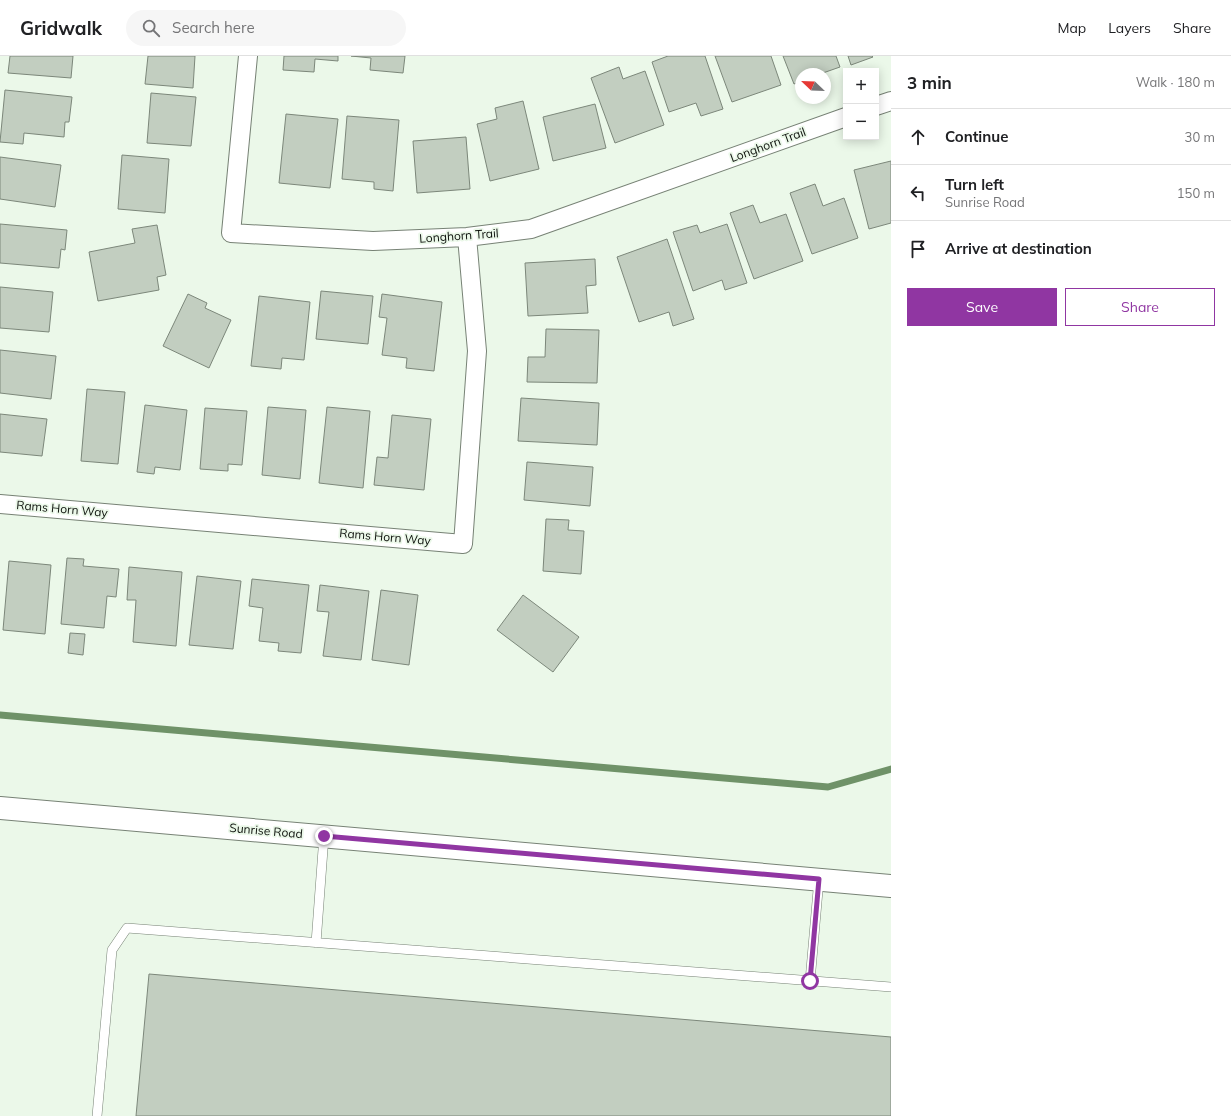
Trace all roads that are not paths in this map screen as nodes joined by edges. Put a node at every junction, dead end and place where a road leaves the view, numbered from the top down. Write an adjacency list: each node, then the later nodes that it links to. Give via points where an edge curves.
1 (248, 56): 5 (street, Longhorn Trail, via 231,233 373,241)
2 (891, 101): 3 (street)
3 (879, 105)
4 (843, 118): 5 (street, Longhorn Trail, via 531,229)
5 (467, 237): 6 (street, Rams Horn Way, via 477,351 463,544)
6 (0, 504)
7 (0, 808): 8 (main road, Sunrise Road)
8 (324, 836): 9 (main road, Sunrise Road); 11 (lane)
9 (819, 879): 10 (main road, Sunrise Road); 12 (lane)
10 (891, 886)
11 (316, 943): 12 (lane); 14 (lane, via 127,928 112,950)
12 (810, 981): 13 (lane)
13 (891, 987)
14 (97, 1116)

